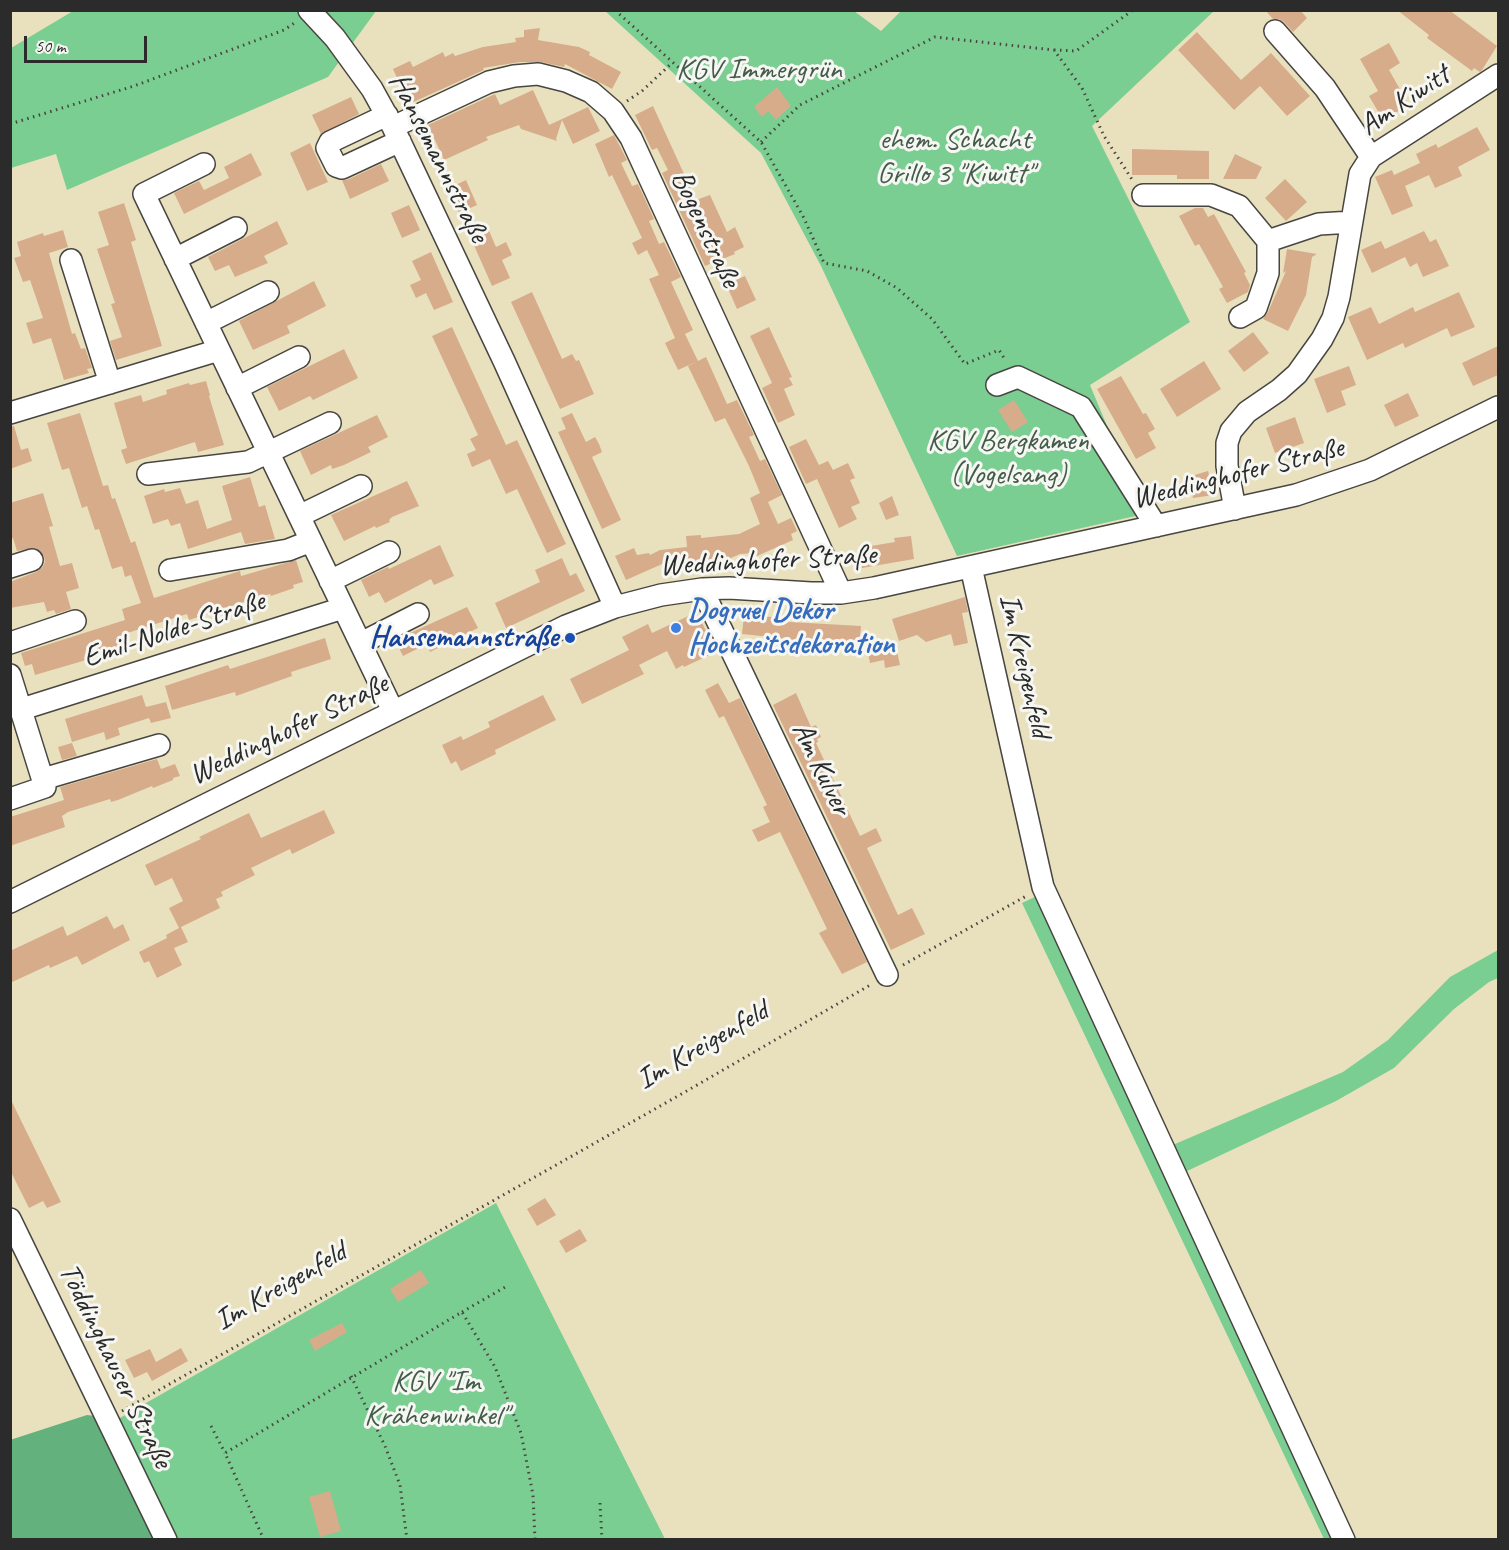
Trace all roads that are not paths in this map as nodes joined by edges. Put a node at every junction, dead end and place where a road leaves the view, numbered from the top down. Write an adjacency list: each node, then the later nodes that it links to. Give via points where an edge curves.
1 (309, 10): 4 (street, Hansemannstraße, via 372,89)
2 (1275, 31): 5 (street, via 1325,88)
3 (1498, 75): 5 (street, Am Kiwitt)
4 (393, 128): 38 (street, Bogenstraße, via 489,82 538,74 591,92 613,111 631,138); 39 (street, Hansemannstraße)
5 (1371, 157): 8 (street, Am Kiwitt, via 1360,174)
6 (204, 164): 11 (street, via 144,194)
7 (1143, 195): 10 (street, via 1211,195 1239,206)
8 (1352, 222): 10 (street, via 1319,224); 27 (street, Am Kiwitt, via 1339,297 1322,339 1297,374 1247,412 1231,431 1227,466)
9 (236, 228): 11 (street)
10 (1268, 241): 14 (street, via 1268,273 1256,308)
11 (175, 259): 15 (street)
12 (71, 260): 18 (street)
13 (268, 292): 15 (street)
14 (1240, 317)
15 (206, 323): 16 (street)
16 (219, 350): 18 (street); 20 (street)
17 (299, 357): 20 (street)
18 (110, 383): 22 (street)
19 (997, 385): 29 (street, via 1018,377 1081,406)
20 (237, 388): 24 (street)
21 (1498, 408): 27 (street, Weddinghofer Straße, via 1361,474)
22 (10, 413)
23 (330, 423): 24 (street)
24 (268, 452): 25 (street, via 248,462); 28 (street)
25 (148, 474)
26 (361, 486): 28 (street)
27 (1235, 509): 29 (street, Weddinghofer Straße)
28 (299, 516): 30 (street)
29 (1156, 526): 34 (street, Weddinghofer Straße)
30 (311, 541): 35 (street, via 288,550); 36 (street)
31 (390, 552): 36 (street)
32 (32, 560): 33 (street)
33 (10, 567)
34 (971, 567): 38 (street, Weddinghofer Straße); 55 (street, Im Kreigenfeld, via 1043,887)
35 (170, 570)
36 (330, 581): 40 (street)
37 (702, 589): 38 (street, Weddinghofer Straße); 39 (street, Weddinghofer Straße); 52 (street, Am Kulver)
38 (841, 593)
39 (615, 607): 46 (street, Weddinghofer Straße, via 566,626)
40 (343, 608): 44 (street); 47 (street, Emil-Nolde-Straße)
41 (418, 614): 44 (street)
42 (75, 621): 43 (street)
43 (10, 643)
44 (361, 643): 46 (street)
45 (10, 675): 47 (street)
46 (393, 711): 51 (street, Weddinghofer Straße)
47 (19, 715): 49 (street)
48 (159, 745): 49 (street)
49 (43, 779): 50 (street, via 45,787)
50 (10, 799)
51 (10, 902)
52 (887, 975)
53 (10, 1219): 54 (street, Töddinghauser Straße)
54 (166, 1539)
55 (1344, 1539)

